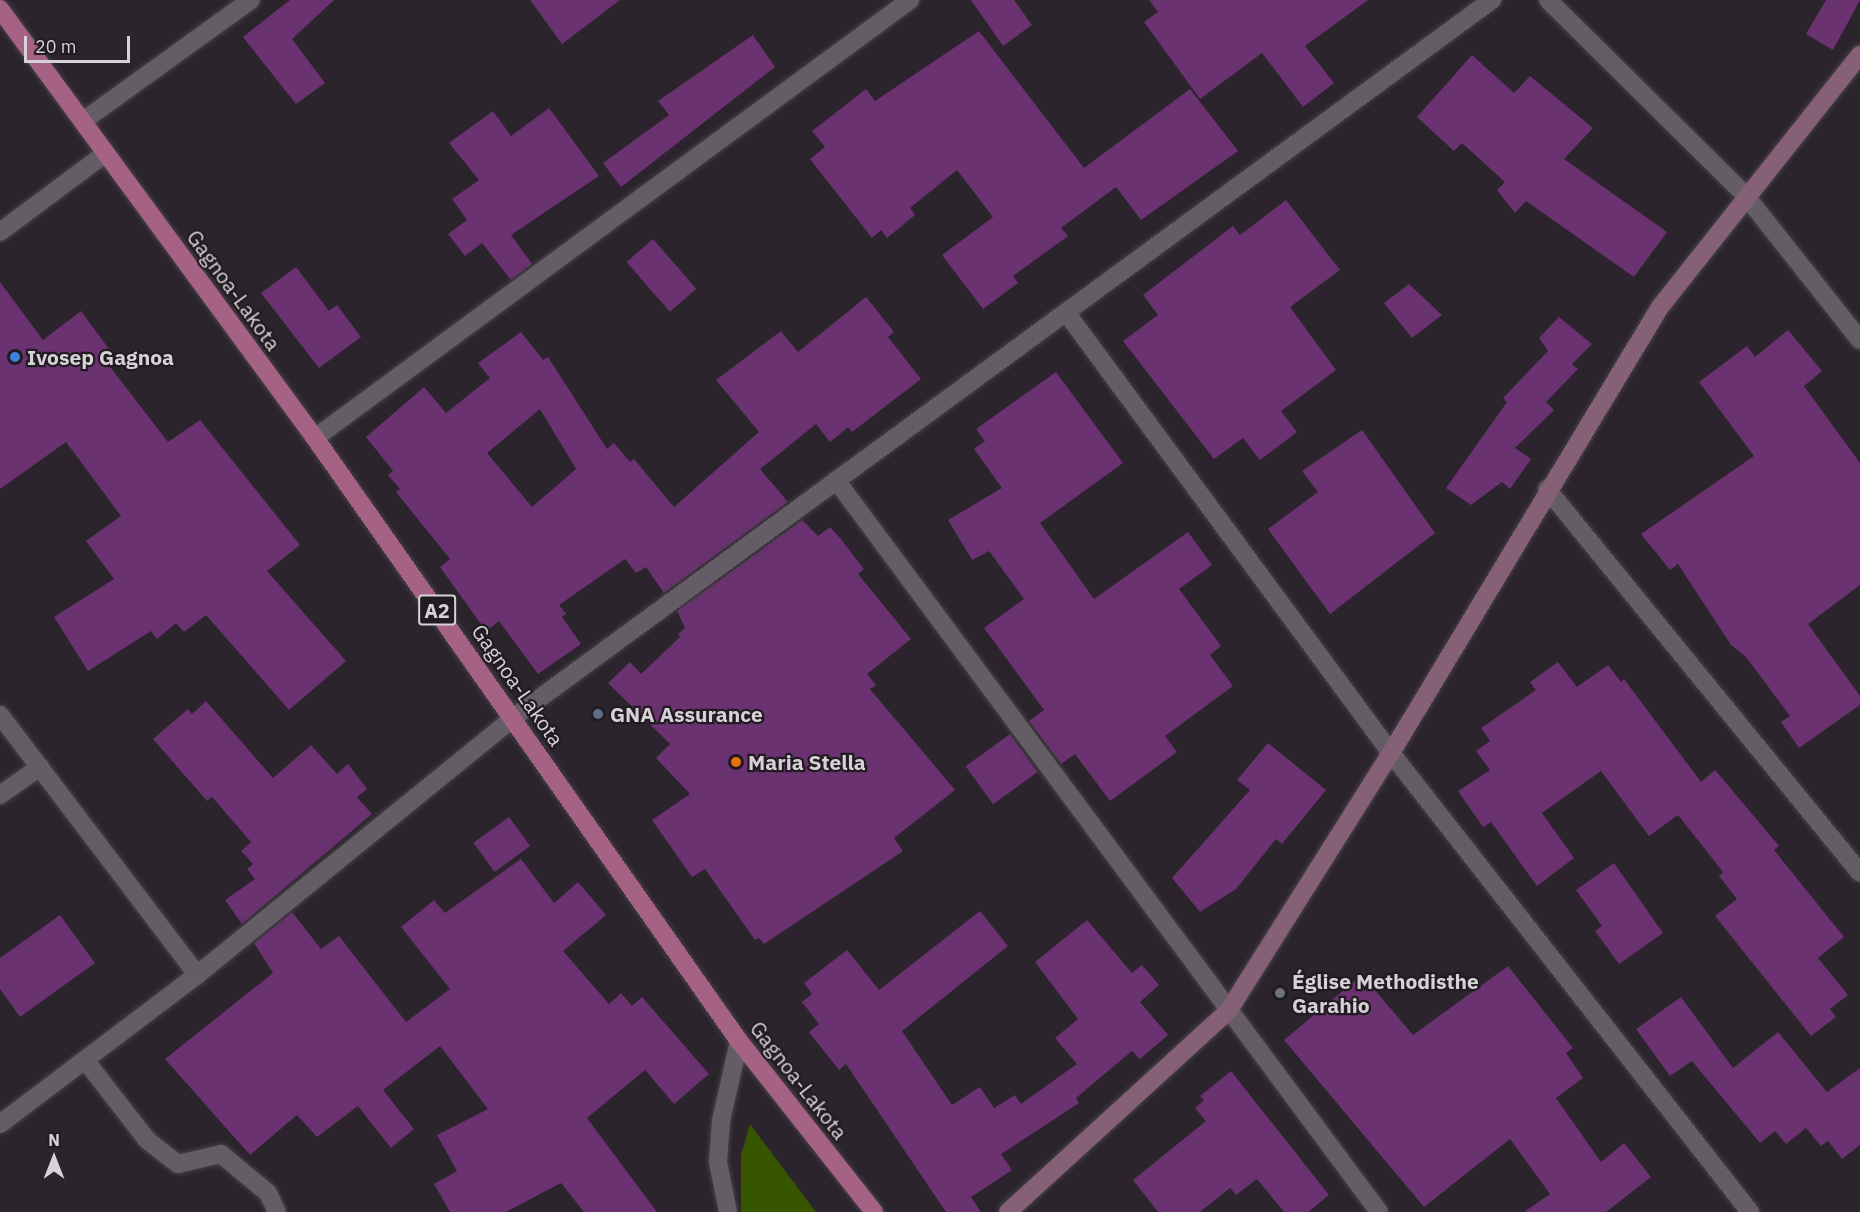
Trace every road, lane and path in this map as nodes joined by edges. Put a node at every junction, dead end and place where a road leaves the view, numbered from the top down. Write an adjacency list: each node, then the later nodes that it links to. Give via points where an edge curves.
1 (910, 0): 13 (street)
2 (1492, 0): 11 (street)
3 (1548, 0): 9 (street)
4 (247, 1): 7 (street)
5 (0, 9): 7 (main road, Gagnoa-Lakota / A2)
6 (1860, 55): 9 (street)
7 (83, 121): 8 (main road, Gagnoa-Lakota / A2)
8 (106, 153): 10 (street); 13 (main road, Gagnoa-Lakota / A2)
9 (1745, 195): 12 (street); 15 (street, via 1660,307)
10 (0, 232)
11 (1068, 315): 14 (street); 18 (street)
12 (1860, 340)
13 (315, 438): 17 (main road, Gagnoa-Lakota / A2)
14 (836, 480): 17 (street); 23 (street)
15 (1548, 489): 18 (street); 21 (street)
16 (0, 715): 19 (street)
17 (514, 717): 22 (street); 24 (main road, Gagnoa-Lakota / A2)
18 (1391, 753): 23 (street); 32 (street)
19 (40, 768): 20 (street); 22 (street)
20 (0, 795)
21 (1860, 873)
22 (197, 975): 25 (street)
23 (1229, 1010): 30 (street); 31 (street)
24 (739, 1041): 28 (street, via 721,1121 718,1162); 29 (main road, Gagnoa-Lakota / A2)
25 (85, 1060): 26 (street); 27 (street, via 147,1140 178,1164 221,1154 268,1193)
26 (0, 1124)
27 (277, 1212)
28 (728, 1212)
29 (874, 1212)
30 (1008, 1212)
31 (1379, 1212)
32 (1750, 1212)

